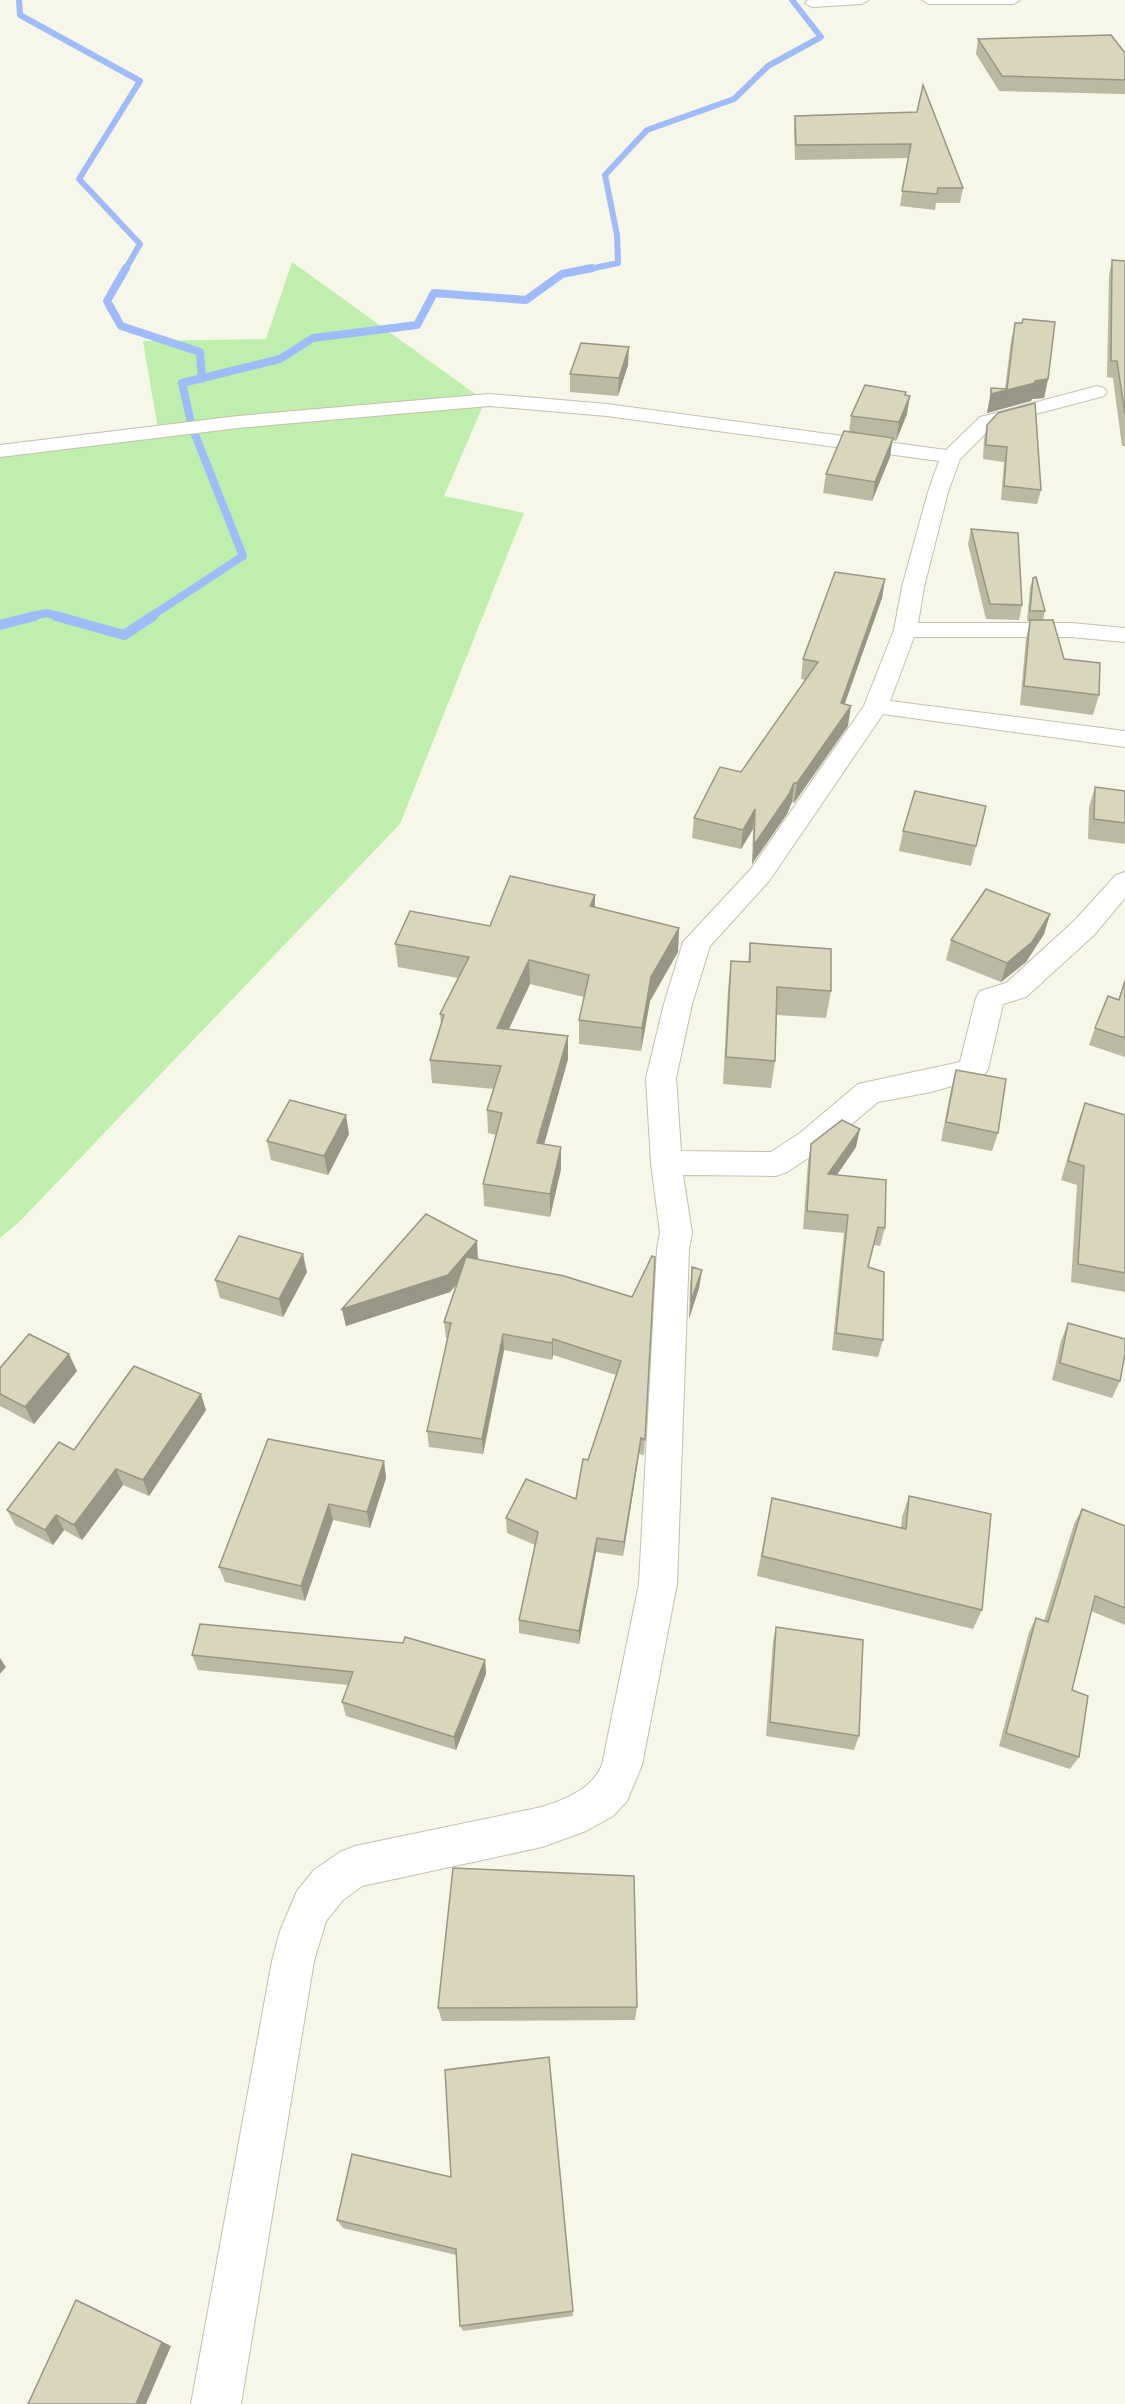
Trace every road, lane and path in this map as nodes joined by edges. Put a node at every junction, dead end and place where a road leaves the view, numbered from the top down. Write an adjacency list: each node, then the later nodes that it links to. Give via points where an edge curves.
1 (862, 0): 4 (street)
2 (929, 0): 3 (street)
3 (1013, 0)
4 (812, 3)
5 (1096, 392): 7 (street, via 987,421)
6 (0, 451): 7 (street, via 238,422 489,400 607,410)
7 (951, 457): 8 (street, via 938,492)
8 (905, 630): 9 (street, via 1079,630); 10 (street)
9 (1125, 635)
10 (876, 706): 11 (street); 13 (street, via 760,875 697,942 661,1078)
11 (1125, 739)
12 (1125, 881): 13 (street, via 1084,928 1016,990 990,998 973,1069 869,1092 812,1141 776,1164)
13 (666, 1163): 14 (street, via 676,1233 658,1584 622,1765 613,1787 599,1802 572,1817 542,1827 355,1867 321,1890 303,1920 293,1961)
14 (216, 2404)

